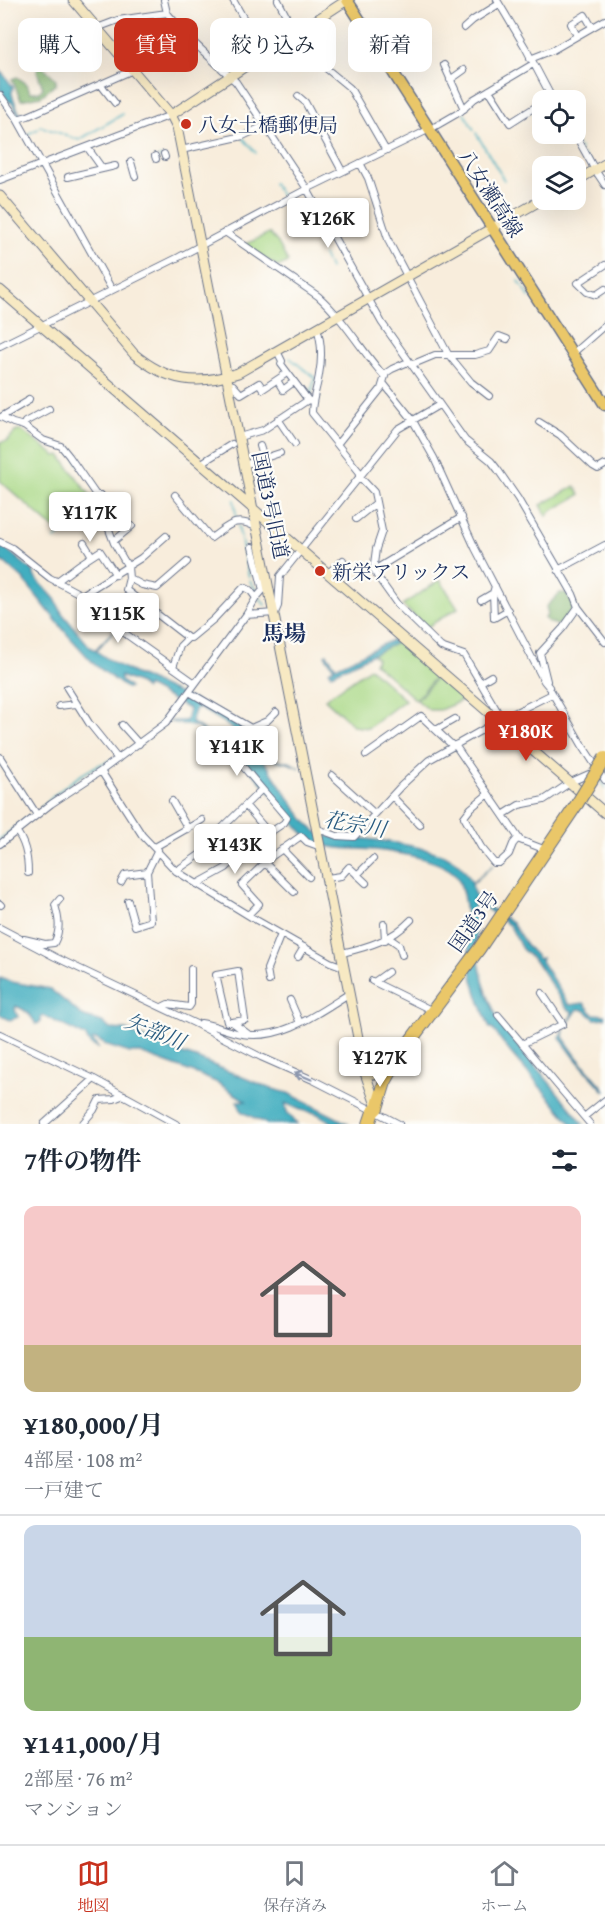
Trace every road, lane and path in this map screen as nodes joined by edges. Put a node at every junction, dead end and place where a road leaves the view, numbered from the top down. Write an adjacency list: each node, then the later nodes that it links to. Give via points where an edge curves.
1 (73, 0): 8 (street)
2 (164, 0): 7 (street)
3 (232, 0): 9 (street)
4 (278, 0): 10 (street)
5 (347, 0): 11 (street); 41 (main road, 八女瀬高線)
6 (498, 2): 14 (street); 19 (street)
7 (168, 13): 15 (street, via 118,20); 28 (street)
8 (87, 18)
9 (243, 18)
10 (287, 18)
11 (319, 18)
12 (605, 20): 13 (street)
13 (592, 27): 17 (street); 17 (street, via 585,15 578,19 571,24)
14 (464, 28)
15 (102, 32)
16 (102, 36): 20 (street)
17 (577, 36): 21 (street)
18 (529, 38): 19 (street)
19 (521, 41): 21 (street)
20 (114, 49)
21 (532, 62): 31 (street); 32 (street)
22 (444, 65): 29 (street)
23 (464, 70): 29 (street)
24 (129, 72): 30 (street)
25 (135, 72): 38 (street)
26 (237, 72): 28 (street)
27 (331, 72): 44 (street, via 350,88)
28 (231, 76): 38 (street); 40 (street)
29 (450, 80): 36 (street)
30 (101, 85): 35 (street); 39 (street)
31 (489, 90): 36 (street); 37 (street, via 510,123)
32 (544, 90)
33 (0, 95): 39 (street)
34 (298, 96): 53 (street, via 305,102)
35 (115, 103)
36 (464, 109): 41 (street)
37 (532, 110)
38 (171, 115): 43 (street); 45 (street, 国道3号旧道)
39 (18, 119): 48 (street)
40 (264, 126): 45 (street, via 243,136); 59 (street)
41 (429, 129): 44 (street); 62 (main road, 八女瀬高線)
42 (581, 144): 52 (street)
43 (87, 147): 48 (street); 51 (street)
44 (385, 149): 47 (street)
45 (181, 150): 64 (street, 国道3号旧道)
46 (131, 162): 55 (street)
47 (360, 163): 53 (street); 66 (street, via 386,236)
48 (42, 164): 57 (street); 69 (street)
49 (605, 164): 52 (street)
50 (115, 166): 51 (street)
51 (102, 168): 56 (street)
52 (595, 170): 54 (street); 58 (street)
53 (342, 171): 59 (street)
54 (586, 175)
55 (135, 176)
56 (68, 177)
57 (0, 180)
58 (605, 185)
59 (307, 189): 63 (street); 70 (street)
60 (0, 196): 71 (street)
61 (532, 206): 62 (street)
62 (492, 228): 66 (street); 80 (main road, 八女瀬高線)
63 (225, 232): 64 (street); 72 (street, via 318,296)
64 (201, 245): 69 (street); 84 (street, 国道3号旧道)
65 (605, 265): 67 (street, via 579,283 587,292 597,295)
66 (408, 276): 70 (street); 79 (street)
67 (605, 289)
68 (0, 290): 73 (street)
69 (112, 290): 71 (street)
70 (368, 299): 72 (street); 81 (street)
71 (90, 302): 73 (street); 84 (street, via 134,354 162,374 188,380)
72 (338, 316): 74 (street); 83 (street)
73 (42, 326): 77 (street); 104 (street)
74 (317, 328): 78 (street); 90 (street, via 322,343 319,376)
75 (603, 328): 80 (street)
76 (507, 339): 79 (street, via 500,336 489,351 475,355)
77 (0, 346)
78 (277, 351): 84 (street); 90 (street, via 281,364)
79 (448, 354): 81 (street); 88 (street, via 471,382)
80 (572, 354): 92 (main road, 八女瀬高線)
81 (410, 364): 83 (street, via 392,369); 91 (street)
82 (284, 375): 85 (street)
83 (384, 376): 87 (street)
84 (228, 380): 85 (street, via 241,394 259,384 263,389); 98 (street, 国道3号旧道)
85 (277, 380): 86 (street, via 284,390)
86 (291, 384)
87 (384, 384): 94 (street); 99 (street)
88 (489, 396)
89 (29, 399): 97 (street, via 2,417)
90 (310, 400): 95 (street); 99 (street, via 312,413)
91 (439, 405): 94 (street); 130 (street, via 465,440 491,460)
92 (605, 405)
93 (49, 409): 97 (street)
94 (412, 419): 107 (street, via 398,429); 113 (street)
95 (278, 420): 98 (street); 100 (street)
96 (539, 422): 106 (street, via 561,435 593,466 598,469)
97 (23, 426): 108 (street, via 62,448)
98 (235, 441): 104 (street); 105 (street, 国道3号旧道)
99 (338, 443): 107 (street)
100 (295, 444)
101 (260, 446): 103 (street)
102 (280, 453): 103 (street)
103 (264, 459): 105 (street)
104 (199, 464): 112 (street)
105 (244, 465): 112 (street, 国道3号旧道)
106 (605, 465)
107 (360, 475): 110 (street, via 373,490); 124 (street)
108 (96, 495): 111 (street, via 101,495 105,509); 119 (street, via 98,509)
109 (175, 495): 118 (street, via 211,538 234,522 246,521)
110 (376, 502): 114 (street); 129 (street, via 382,531)
111 (115, 509)
112 (253, 510): 116 (street); 118 (street, 国道3号旧道)
113 (462, 517): 129 (street); 135 (street)
114 (356, 519)
115 (132, 526): 119 (street)
116 (272, 526): 118 (street); 124 (street)
117 (166, 536): 128 (street)
118 (257, 539): 123 (street); 138 (street, via 263,590); 142 (street, 国道3号旧道)
119 (114, 541): 128 (street)
120 (0, 542): 134 (street)
121 (84, 543): 125 (street)
122 (605, 545): 130 (street)
123 (243, 549)
124 (300, 550): 131 (street); 142 (street, via 280,576 279,606)
125 (92, 556): 132 (street, via 100,551); 134 (street)
126 (343, 560): 131 (street)
127 (187, 562): 133 (street, via 158,584 142,585)
128 (128, 567): 132 (street); 133 (street)
129 (374, 570): 148 (street, via 409,616 441,647 464,655)
130 (558, 570): 140 (street)
131 (328, 573): 157 (street)
132 (116, 575): 137 (street)
133 (129, 578): 144 (street, via 126,590)
134 (56, 582): 137 (street)
135 (495, 585): 136 (street); 141 (street)
136 (493, 594): 139 (street); 141 (street, via 494,618)
137 (82, 595): 146 (street, via 106,620)
138 (256, 598): 143 (street); 144 (street, via 244,587 204,628)
139 (481, 600)
140 (578, 607): 145 (street); 151 (street, via 540,653)
141 (508, 610): 151 (street)
142 (274, 613): 143 (street); 185 (street, 国道3号旧道)
143 (246, 615): 149 (street)
144 (188, 638): 146 (street, via 180,646)
145 (605, 642)
146 (173, 667): 149 (street)
147 (491, 676): 148 (street)
148 (481, 682): 157 (street)
149 (195, 683): 152 (street)
150 (67, 688): 153 (street)
151 (551, 691): 157 (street); 170 (street)
152 (189, 692): 155 (street, via 251,728); 160 (street, via 166,723)
153 (76, 704): 154 (street); 166 (street)
154 (59, 706)
155 (276, 712)
156 (454, 719): 159 (street)
157 (500, 720): 161 (street); 171 (street)
158 (122, 725): 160 (street)
159 (436, 730): 161 (street); 163 (street, via 421,716)
160 (139, 744): 166 (street)
161 (454, 745): 173 (street); 174 (street, via 429,759)
162 (225, 754): 172 (street, via 240,763)
163 (366, 755)
164 (0, 757): 179 (street)
165 (605, 758): 195 (highway, 国道3号, bridge)
166 (118, 759): 167 (street)
167 (101, 771): 179 (street); 193 (street, via 142,835)
168 (589, 774): 171 (street)
169 (332, 775): 178 (street)
170 (605, 780)
171 (571, 782): 177 (street); 180 (street, via 544,800 519,805)
172 (262, 789): 176 (street); 187 (street, via 287,818)
173 (489, 794): 180 (street); 188 (street, via 464,817 481,847 494,863 499,863)
174 (392, 796): 178 (street); 183 (street)
175 (172, 801): 184 (street)
176 (246, 806): 182 (street); 187 (street)
177 (605, 813)
178 (375, 814): 185 (street, via 354,837)
179 (37, 815): 186 (street)
180 (503, 815): 188 (street)
181 (202, 820): 184 (street)
182 (226, 824): 190 (street, via 214,836); 192 (street)
183 (420, 825)
184 (188, 828): 193 (street)
185 (318, 830): 191 (street, 国道3号旧道)
186 (11, 832): 189 (street); 201 (street, via 21,837)
187 (269, 833): 192 (street)
188 (518, 838): 195 (street)
189 (0, 844)
190 (214, 845): 197 (street); 199 (street)
191 (321, 847): 194 (street, via 302,836); 204 (street, 国道3号旧道)
192 (247, 848): 197 (street)
193 (156, 849): 199 (street); 200 (street)
194 (282, 849): 198 (street); 203 (street)
195 (546, 850): 230 (highway, 国道3号)
196 (373, 859): 202 (street)
197 (231, 863): 207 (street)
198 (266, 863): 208 (street); 211 (street, via 242,885 259,904)
199 (176, 871): 207 (street)
200 (147, 872): 205 (street, via 125,874); 210 (street, via 151,924 135,926)
201 (28, 873)
202 (357, 875): 204 (street, via 349,867 341,876); 206 (street)
203 (309, 877)
204 (327, 878): 219 (street, 国道3号旧道)
205 (121, 882)
206 (366, 883)
207 (197, 884): 211 (street)
208 (294, 892)
209 (60, 899): 216 (street, via 55,905 59,929 54,943)
210 (128, 902)
211 (248, 915): 215 (street)
212 (411, 920): 217 (street)
213 (384, 924): 217 (street)
214 (0, 928): 216 (street)
215 (281, 934): 218 (street); 225 (street, via 267,969)
216 (18, 938): 229 (street)
217 (387, 939): 219 (street); 220 (street, via 399,945)
218 (304, 947): 221 (street); 222 (street)
219 (342, 953): 222 (street, 国道3号旧道)
220 (402, 955)
221 (298, 957)
222 (345, 968): 226 (street, 国道3号旧道)
223 (191, 969): 229 (street, via 189,1007)
224 (388, 972): 230 (street, via 373,981)
225 (269, 981)
226 (350, 993): 234 (street); 239 (street, 国道3号旧道)
227 (545, 995): 237 (street, via 563,1024)
228 (290, 1000): 234 (street)
229 (162, 1006): 233 (street)
230 (433, 1011): 238 (highway, 国道3号)
231 (498, 1015): 237 (street)
232 (232, 1022): 232 (street, via 227,1022 216,975 238,971 245,1020); 236 (street)
233 (194, 1023): 236 (street); 243 (street, one-way to 233, via 313,1080)
234 (300, 1023): 236 (street, via 269,1035)
235 (0, 1034): 240 (street)
236 (249, 1034)
237 (522, 1044): 244 (street)
238 (395, 1065): 239 (street, via 378,1075); 243 (highway, 国道3号, via 385,1082)
239 (365, 1070): 243 (street, 国道3号旧道)
240 (94, 1079): 241 (street); 245 (street)
241 (124, 1095): 246 (street, via 99,1100); 247 (street)
242 (605, 1100): 244 (street)
243 (375, 1116): 248 (street)
244 (584, 1117): 249 (street)
245 (44, 1124)
246 (82, 1124)
247 (176, 1124)
248 (399, 1124)
249 (590, 1124)

